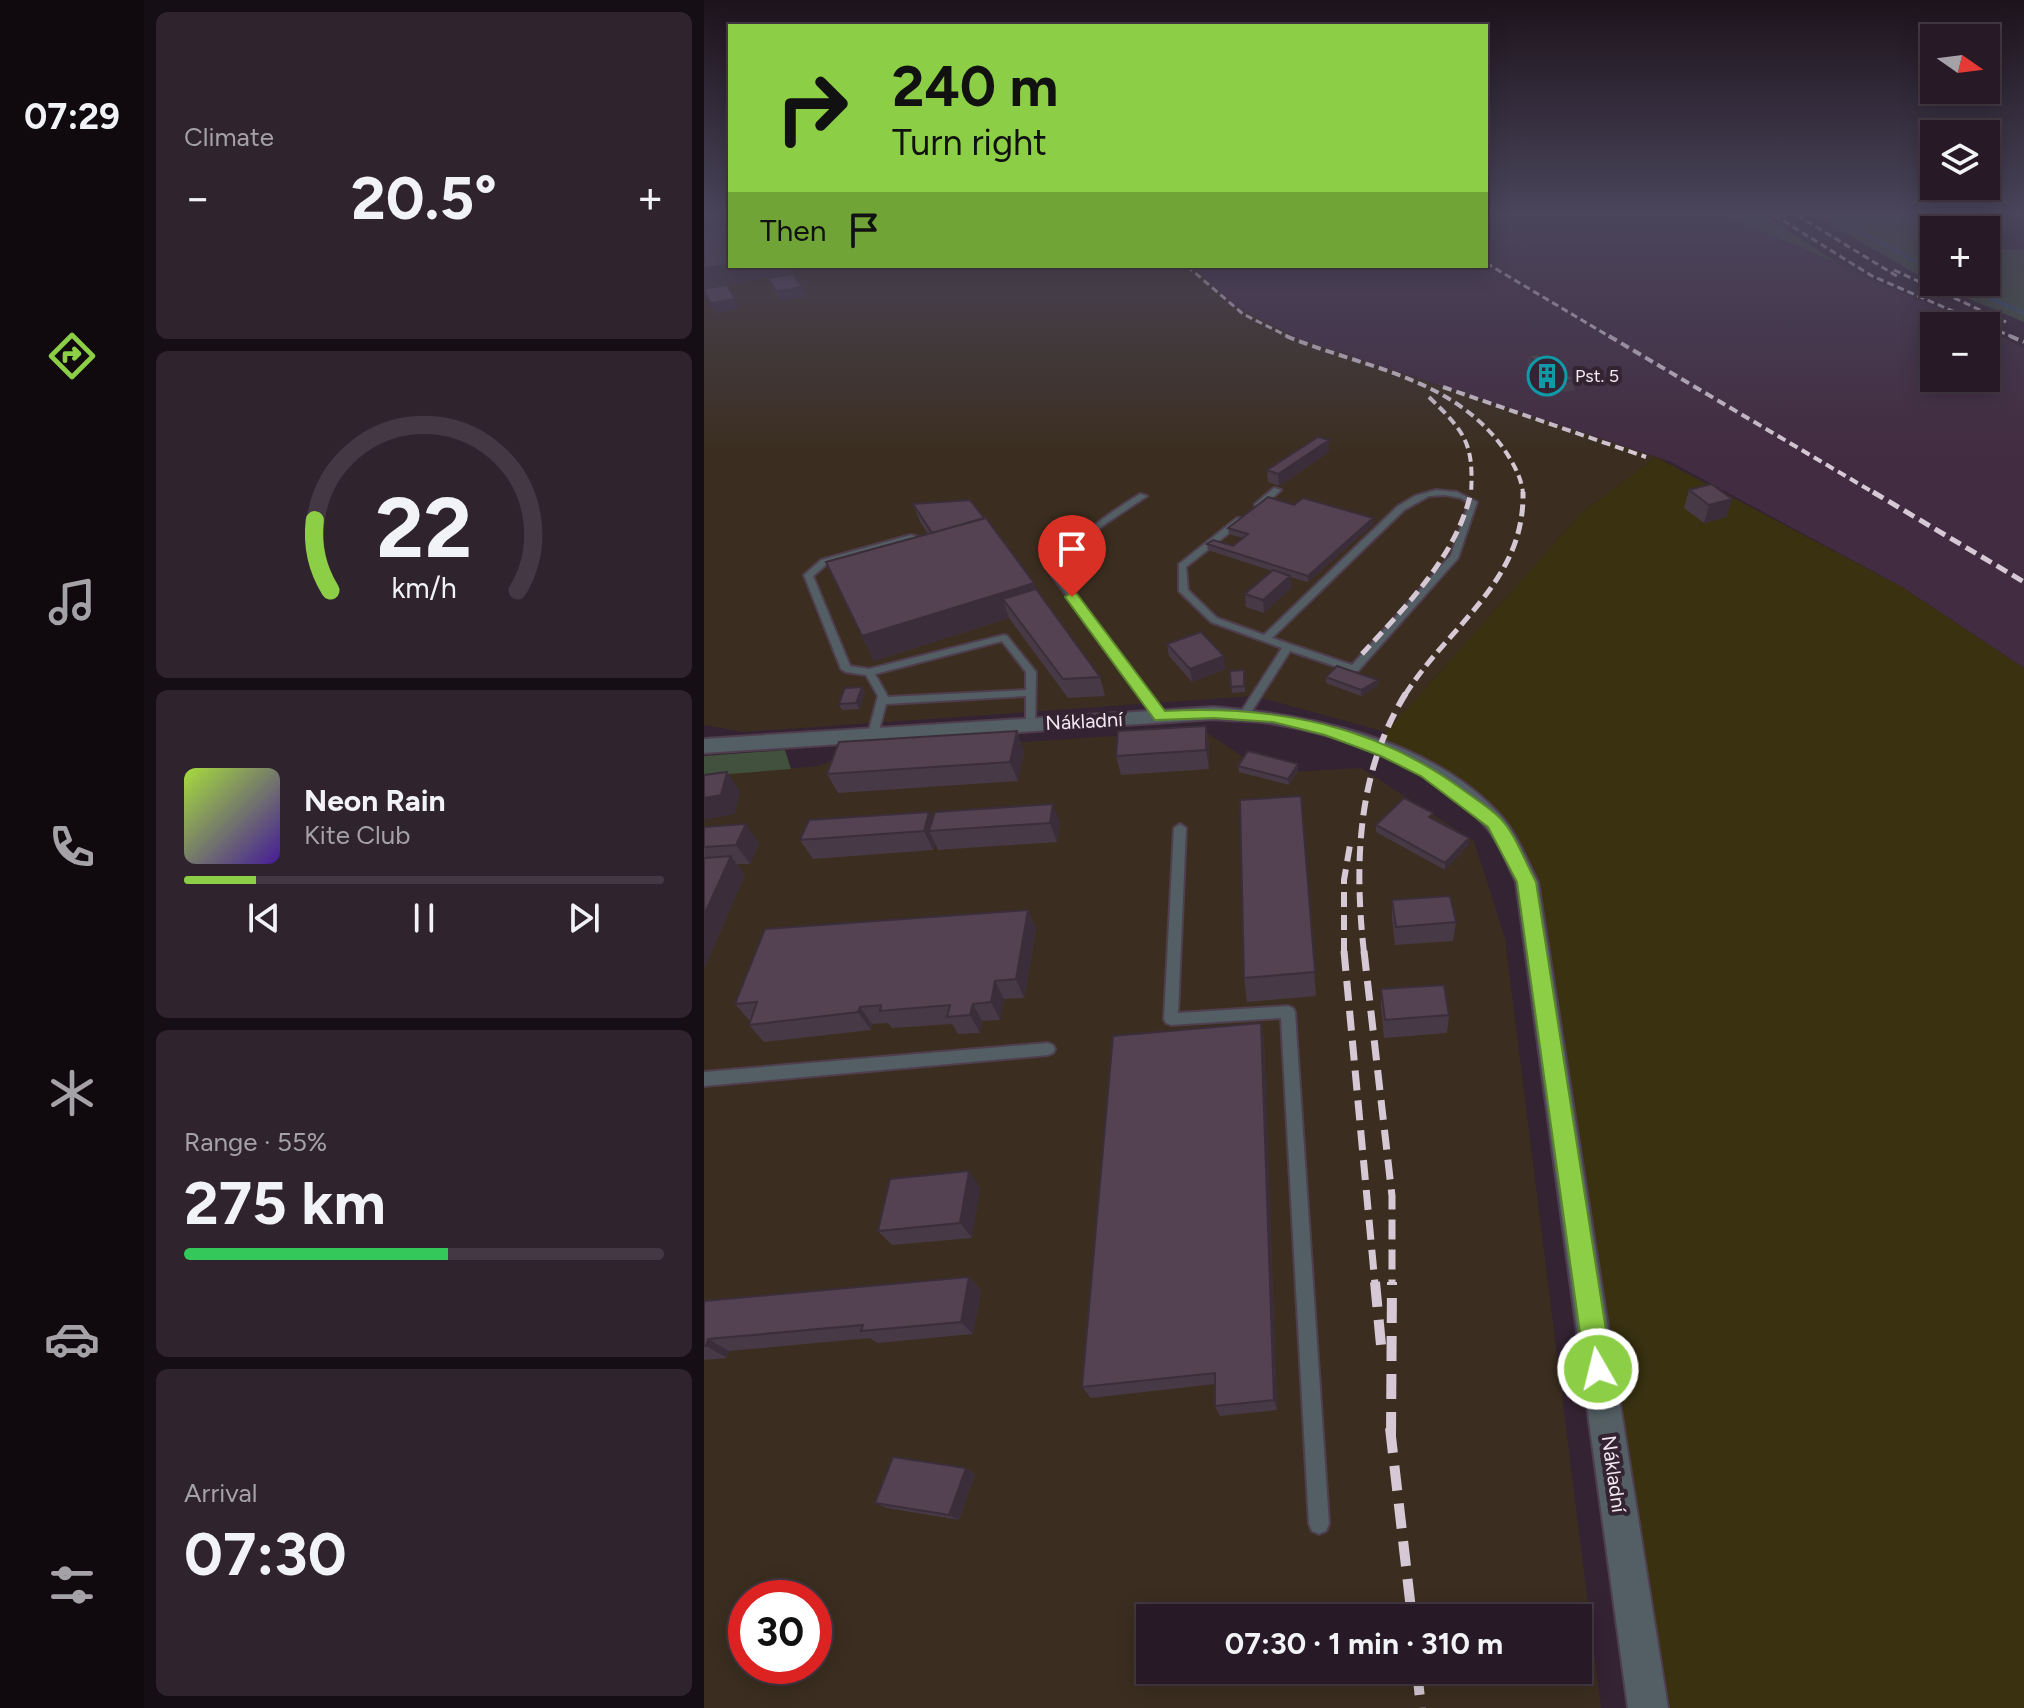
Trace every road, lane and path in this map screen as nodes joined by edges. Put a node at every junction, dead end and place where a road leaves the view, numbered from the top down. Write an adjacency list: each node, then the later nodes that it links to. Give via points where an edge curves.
1 (1277, 490): 4 (lane, via 1182,566 1184,591 1214,620)
2 (1143, 496): 10 (lane, via 1092,527 1054,573)
3 (914, 537): 6 (lane, via 824,562 808,575 846,669)
4 (1266, 639): 5 (lane); 5 (lane, via 1421,493 1455,493 1473,502 1455,556 1354,669)
5 (1288, 647): 9 (lane)
6 (869, 672): 7 (lane, via 1004,638 1031,672); 8 (lane)
7 (1031, 693): 8 (lane); 11 (lane)
8 (882, 701): 12 (lane)
9 (1244, 715): 10 (street, Nákladní); 18 (street, Nákladní, via 1329,730 1427,772 1495,823 1527,882)
10 (1161, 717): 11 (street, Nákladní)
11 (1031, 725): 12 (street, Nákladní)
12 (873, 734): 13 (street, Nákladní)
13 (704, 746)
14 (1180, 828): 17 (lane, via 1171,1019 1288,1012)
15 (1048, 1049): 16 (lane)
16 (704, 1079)
17 (1319, 1524)
18 (1648, 1708)

